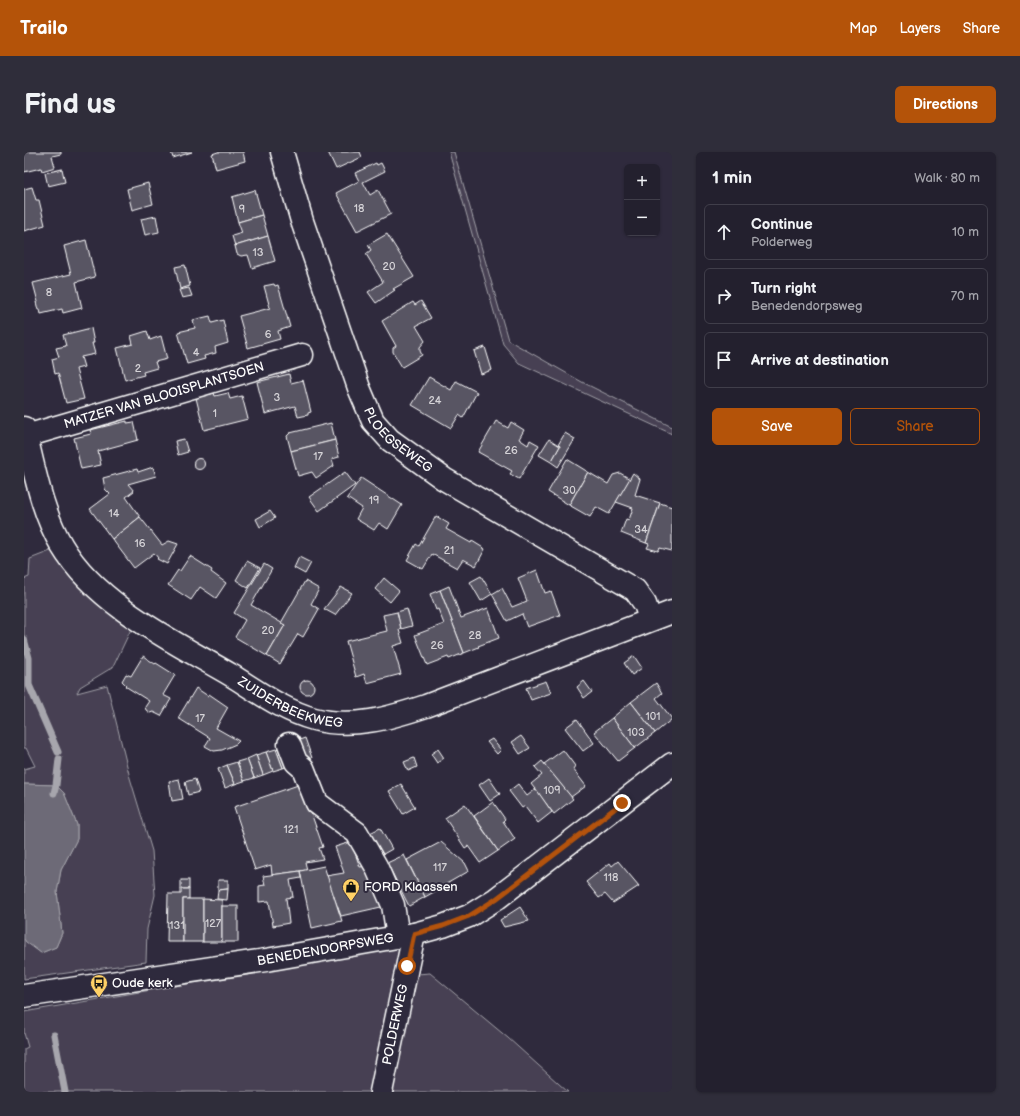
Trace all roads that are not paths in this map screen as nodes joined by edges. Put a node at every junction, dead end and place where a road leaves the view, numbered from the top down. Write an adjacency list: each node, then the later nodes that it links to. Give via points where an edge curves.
1 (282, 152): 5 (street, PLOEGSEWEG, via 302,221 359,388 373,421 390,440 444,479 635,590 645,604)
2 (302, 356): 3 (street, MATZER VAN BLOOISPLANTSOEN)
3 (25, 432): 5 (street, ZUIDERBEEKWEG, via 49,521 76,566 98,589 142,623 277,703 313,719 340,723 394,717)
4 (672, 612): 5 (street, ZUIDERBEEKWEG)
5 (650, 619)
6 (289, 744): 8 (street, via 296,762 303,768 317,804 357,833 376,866)
7 (672, 764): 8 (street, BENEDENDORPSWEG, via 496,899 469,916 443,926)
8 (406, 935): 9 (street, BENEDENDORPSWEG, via 266,960); 10 (street, POLDERWEG)
9 (24, 996)
10 (381, 1092)

